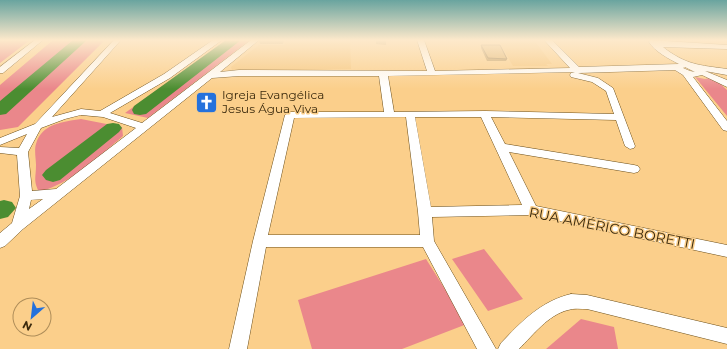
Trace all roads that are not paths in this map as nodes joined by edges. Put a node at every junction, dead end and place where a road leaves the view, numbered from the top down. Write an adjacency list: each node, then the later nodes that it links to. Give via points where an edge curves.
1 (19, 56): 12 (street)
2 (103, 56): 20 (street)
3 (195, 56): 22 (street)
4 (234, 56): 8 (street)
5 (426, 56): 17 (street)
6 (564, 56): 11 (street)
7 (671, 57): 9 (street); 9 (street)
8 (220, 67): 15 (street); 18 (street)
9 (684, 68): 11 (street); 13 (street, via 698,74); 14 (street); 29 (street)
10 (557, 70): 11 (street); 17 (street); 26 (street, via 604,84 610,90)
11 (578, 70)
12 (0, 71)
13 (701, 72): 14 (street); 19 (street)
14 (727, 72)
15 (239, 73): 16 (street); 18 (street)
16 (383, 74): 17 (street); 23 (street)
17 (432, 74)
18 (209, 76): 28 (street)
19 (727, 84)
20 (64, 99): 21 (street); 27 (street)
21 (81, 112): 22 (street); 27 (street)
22 (101, 114): 28 (street)
23 (389, 114): 24 (street); 41 (street, via 290,115)
24 (410, 114): 25 (street); 39 (street)
25 (485, 114): 26 (street); 32 (street)
26 (620, 117): 31 (street)
27 (37, 127): 30 (street); 34 (street)
28 (143, 127): 36 (street)
29 (727, 128)
30 (0, 142)
31 (630, 146)
32 (501, 147): 35 (street); 38 (street)
33 (0, 150): 34 (street)
34 (22, 152): 37 (street)
35 (634, 169)
36 (61, 192): 37 (street); 40 (street)
37 (26, 196): 40 (street)
38 (531, 210): 39 (street, RUA AMÉRICO BORETTI); 44 (street, RUA AMÉRICO BORETTI)
39 (425, 212): 42 (street)
40 (18, 225): 43 (street)
41 (260, 241): 42 (street); 46 (street)
42 (427, 241): 47 (street)
43 (0, 242)
44 (727, 251)
45 (727, 336): 48 (street, via 587,302 570,302 555,307 538,318)
46 (238, 349)
47 (487, 349)
48 (507, 349)

